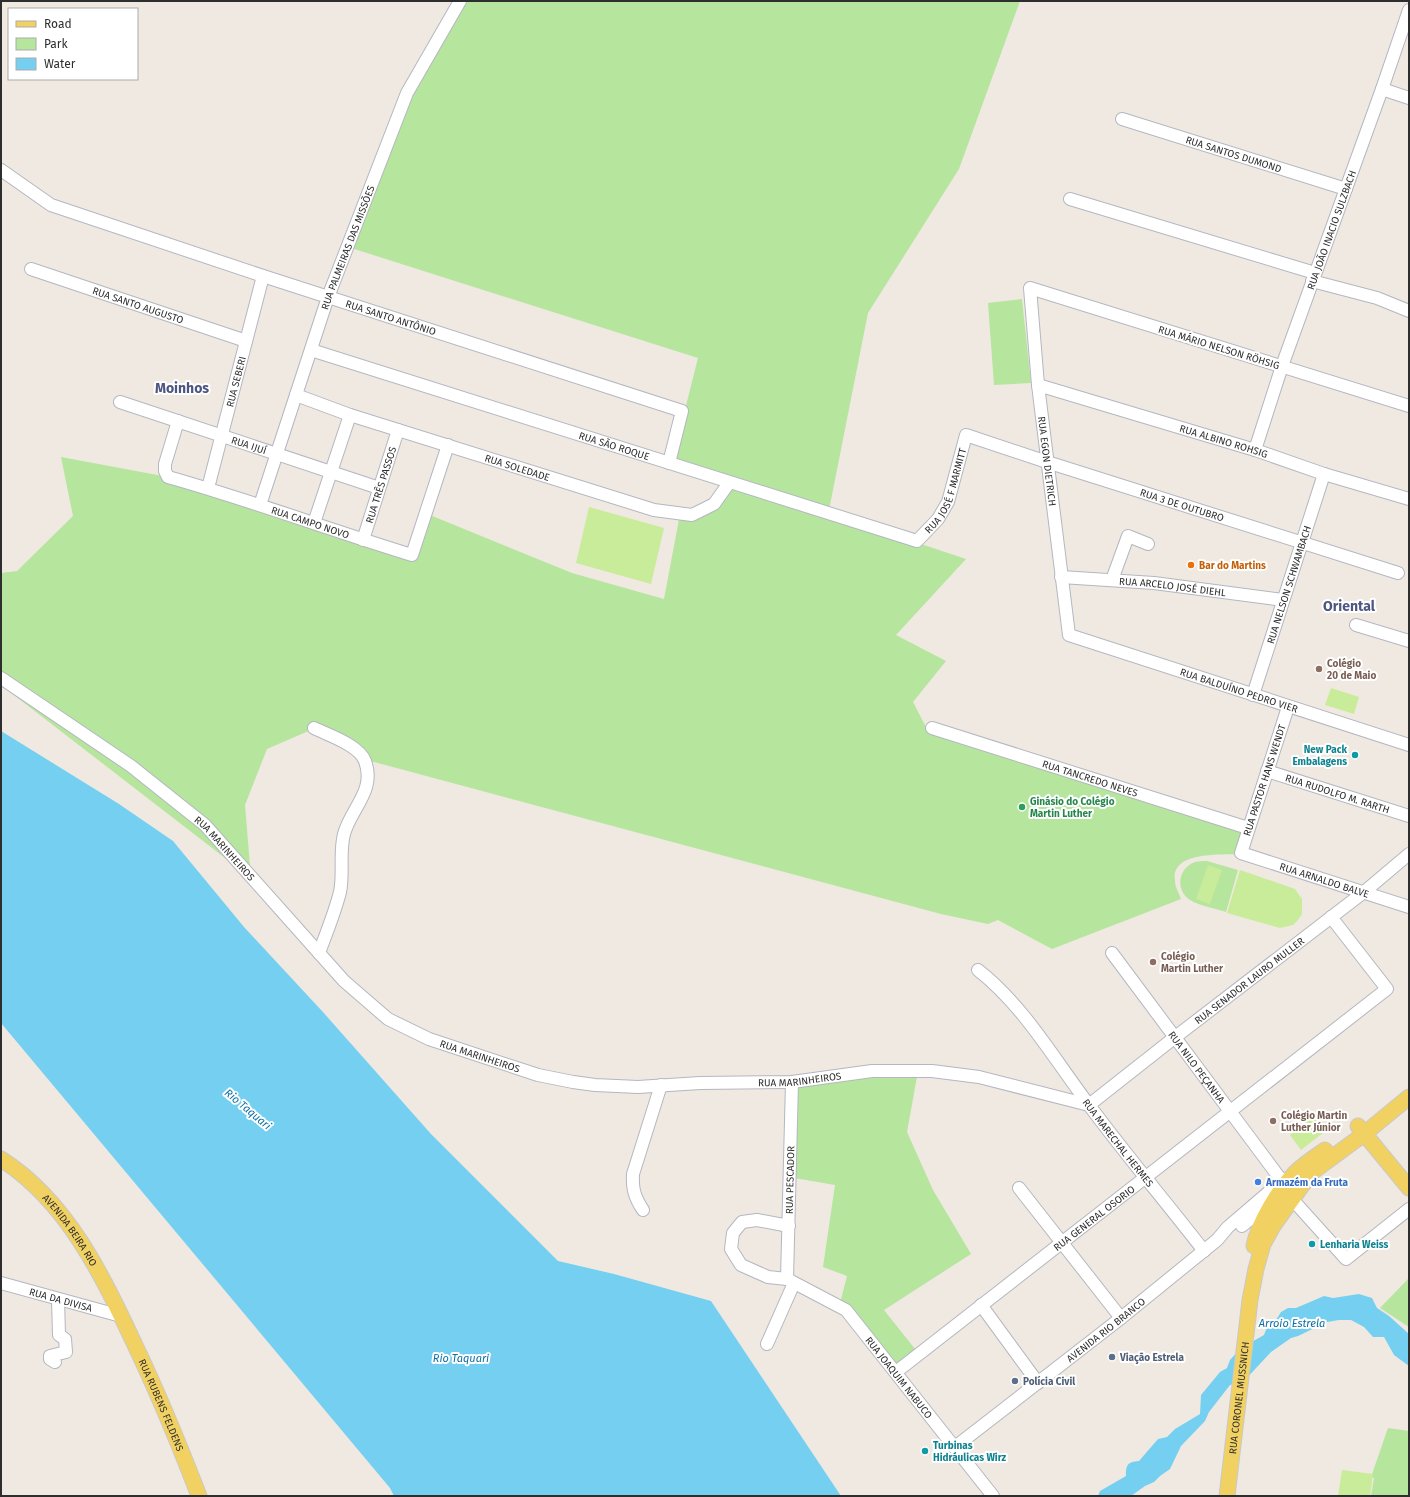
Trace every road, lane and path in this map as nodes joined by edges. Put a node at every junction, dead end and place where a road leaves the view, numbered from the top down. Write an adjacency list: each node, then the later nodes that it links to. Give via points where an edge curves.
1 (460, 1): 13 (street, RUA PALMEIRAS DAS MISSÕES, via 408,93)
2 (1408, 13): 3 (street, RUA JOÃO INACIO SULZBACH)
3 (1382, 89): 4 (street); 7 (street, RUA JOÃO INACIO SULZBACH)
4 (1409, 98)
5 (1122, 119): 7 (street, RUA SANTOS DUMOND)
6 (1, 170): 10 (street, RUA SANTO ANTÔNIO, via 51,205)
7 (1346, 189): 11 (street, RUA JOÃO INACIO SULZBACH)
8 (1070, 199): 11 (street)
9 (31, 269): 15 (street, RUA SANTO AUGUSTO)
10 (263, 276): 13 (street, RUA SANTO ANTÔNIO); 15 (street, RUA SEBERI)
11 (1314, 277): 14 (street); 17 (street, RUA JOÃO INACIO SULZBACH)
12 (1030, 288): 17 (street, RUA MÁRIO NELSON RÖHSIG); 18 (street, RUA EGON DIETRICH)
13 (328, 297): 16 (street, RUA PALMEIRAS DAS MISSÕES); 31 (street, RUA SANTO ANTÔNIO, via 682,411)
14 (1409, 310)
15 (246, 341): 26 (street, RUA SEBERI)
16 (311, 350): 19 (street, RUA PALMEIRAS DAS MISSÕES); 31 (street, RUA SÃO ROQUE)
17 (1282, 366): 21 (street, RUA MÁRIO NELSON RÖHSIG); 28 (street, RUA JOÃO INACIO SULZBACH)
18 (1038, 385): 28 (street, RUA ALBINO ROHSIG); 30 (street, RUA EGON DIETRICH)
19 (296, 396): 22 (street, RUA SOLEDADE); 29 (street, RUA PALMEIRAS DAS MISSÕES)
20 (120, 402): 23 (street, RUA IJUÍ)
21 (1409, 406)
22 (350, 415): 24 (street, RUA SOLEDADE); 32 (street)
23 (178, 421): 26 (street, RUA IJUÍ); 35 (street, RUA CAMPO NOVO, via 165,471 168,477)
24 (398, 430): 27 (street, RUA SOLEDADE); 36 (street, RUA TRÊS PASSOS)
25 (966, 435): 30 (street, RUA 3 DE OUTUBRO); 41 (street, RUA JOSÉ F MARMITT, via 948,502 938,519)
26 (222, 436): 29 (street, RUA IJUÍ); 35 (street, RUA SEBERI)
27 (448, 445): 34 (street, RUA SOLEDADE, via 654,510 692,515 714,504); 40 (street, RUA CAMPO NOVO, via 412,555)
28 (1255, 450): 33 (street, RUA ALBINO ROHSIG)
29 (276, 454): 32 (street, RUA IJUÍ); 38 (street, RUA PALMEIRAS DAS MISSÕES)
30 (1047, 462): 42 (street, RUA 3 DE OUTUBRO); 45 (street, RUA EGON DIETRICH)
31 (669, 463): 34 (street, RUA SÃO ROQUE)
32 (332, 471): 36 (street, RUA IJUÍ); 39 (street)
33 (1324, 474): 37 (street, RUA ALBINO ROHSIG); 42 (street, RUA NELSON SCHWAMBACH)
34 (729, 483): 41 (street, RUA SÃO ROQUE)
35 (208, 488): 38 (street, RUA CAMPO NOVO)
36 (379, 488): 40 (street, RUA TRÊS PASSOS)
37 (1409, 499)
38 (260, 505): 39 (street, RUA CAMPO NOVO)
39 (314, 523): 40 (street, RUA CAMPO NOVO)
40 (362, 540)
41 (917, 541)
42 (1302, 543): 44 (street, RUA 3 DE OUTUBRO); 47 (street, RUA NELSON SCHWAMBACH)
43 (1148, 544): 46 (street, via 1128,536)
44 (1398, 573)
45 (1061, 577): 46 (street, RUA ARCELO JOSÉ DIEHL); 49 (street, RUA EGON DIETRICH)
46 (1112, 580): 47 (street, RUA ARCELO JOSÉ DIEHL)
47 (1283, 600): 52 (street, RUA NELSON SCHWAMBACH)
48 (1356, 625): 50 (street)
49 (1069, 635): 52 (street, RUA BALDUÍNO PEDRO VIER)
50 (1409, 641)
51 (1, 678): 65 (street, RUA MARINHEIROS, via 130,766 205,825)
52 (1254, 695): 53 (street, RUA BALDUÍNO PEDRO VIER)
53 (1288, 707): 56 (street, RUA BALDUÍNO PEDRO VIER); 57 (street, RUA PASTOR HANS WENDT)
54 (314, 728): 65 (street, via 348,744 364,758 368,771 366,792 344,832 340,892)
55 (932, 728): 59 (street, RUA TANCREDO NEVES)
56 (1409, 745)
57 (1267, 771): 58 (street, RUA RUDOLFO M. RARTH); 59 (street, RUA PASTOR HANS WENDT)
58 (1409, 816)
59 (1248, 828): 60 (street, RUA PASTOR HANS WENDT)
60 (1240, 853): 62 (street, RUA ARNALDO BALVE)
61 (1409, 854): 62 (street, RUA SENADOR LAURO MULLER)
62 (1364, 892): 63 (street, RUA ARNALDO BALVE); 64 (street, RUA SENADOR LAURO MULLER)
63 (1409, 907)
64 (1331, 918): 68 (street, RUA SENADOR LAURO MULLER); 74 (street, RUA GENERAL OSORIO, via 1387,989)
65 (319, 953): 70 (street, RUA MARINHEIROS, via 344,981 388,1019 429,1039 538,1075 595,1085)
66 (1112, 953): 68 (street, RUA NILO PEÇANHA)
67 (978, 970): 73 (street, RUA MARECHAL HERMES, via 999,989 1036,1031)
68 (1174, 1038): 73 (street, RUA SENADOR LAURO MULLER); 74 (street, RUA NILO PEÇANHA)
69 (792, 1082): 70 (street, RUA MARINHEIROS); 73 (street, RUA MARINHEIROS, via 872,1071 932,1071 979,1077); 83 (street, RUA PESCADOR)
70 (661, 1085): 82 (street, via 633,1174 634,1196)
71 (1409, 1085): 75 (main road)
72 (1409, 1097): 75 (main road)
73 (1089, 1106): 77 (street, RUA MARECHAL HERMES)
74 (1231, 1112): 77 (street, RUA GENERAL OSORIO); 80 (street, RUA NILO PEÇANHA)
75 (1361, 1130): 79 (main road); 80 (main road, RUA CORONEL MUSSNICH, via 1308,1169 1293,1175)
76 (1, 1160): 90 (main road, AVENIDA BEIRA RIO, via 41,1192 66,1220 106,1284)
77 (1146, 1177): 84 (street, RUA GENERAL OSORIO); 85 (street, RUA MARECHAL HERMES)
78 (1019, 1188): 84 (street)
79 (1409, 1188)
80 (1285, 1191): 81 (street, RUA NILO PEÇANHA, via 1346,1259); 85 (street, AVENIDA RIO BRANCO, via 1233,1233 1217,1240); 99 (main road, RUA CORONEL MUSSNICH, via 1264,1217 1255,1239)
81 (1409, 1209)
82 (643, 1210)
83 (788, 1226): 86 (street, RUA PESCADOR); 86 (street, RUA JOAQUIM NABUCO, via 757,1220 742,1222 732,1233 731,1249 741,1265 768,1276)
84 (1062, 1241): 89 (street, RUA GENERAL OSORIO); 91 (street)
85 (1204, 1251): 91 (street, AVENIDA RIO BRANCO)
86 (791, 1281): 92 (street); 94 (street, RUA JOAQUIM NABUCO, via 846,1310)
87 (1, 1283): 88 (street, RUA DA DIVISA)
88 (58, 1299): 90 (street, RUA DA DIVISA); 93 (street, via 59,1335 65,1339 66,1352 50,1356 50,1360)
89 (981, 1306): 94 (street, RUA GENERAL OSORIO); 95 (street)
90 (121, 1316): 97 (main road, RUA RUBENS FELDENS, via 156,1390)
91 (1121, 1318): 95 (street, AVENIDA RIO BRANCO)
92 (767, 1344)
93 (55, 1362)
94 (896, 1372): 96 (street, RUA JOAQUIM NABUCO)
95 (1038, 1383): 96 (street, AVENIDA RIO BRANCO)
96 (955, 1447): 98 (street, RUA JOAQUIM NABUCO)
97 (199, 1496)
98 (993, 1496)
99 (1227, 1496)

